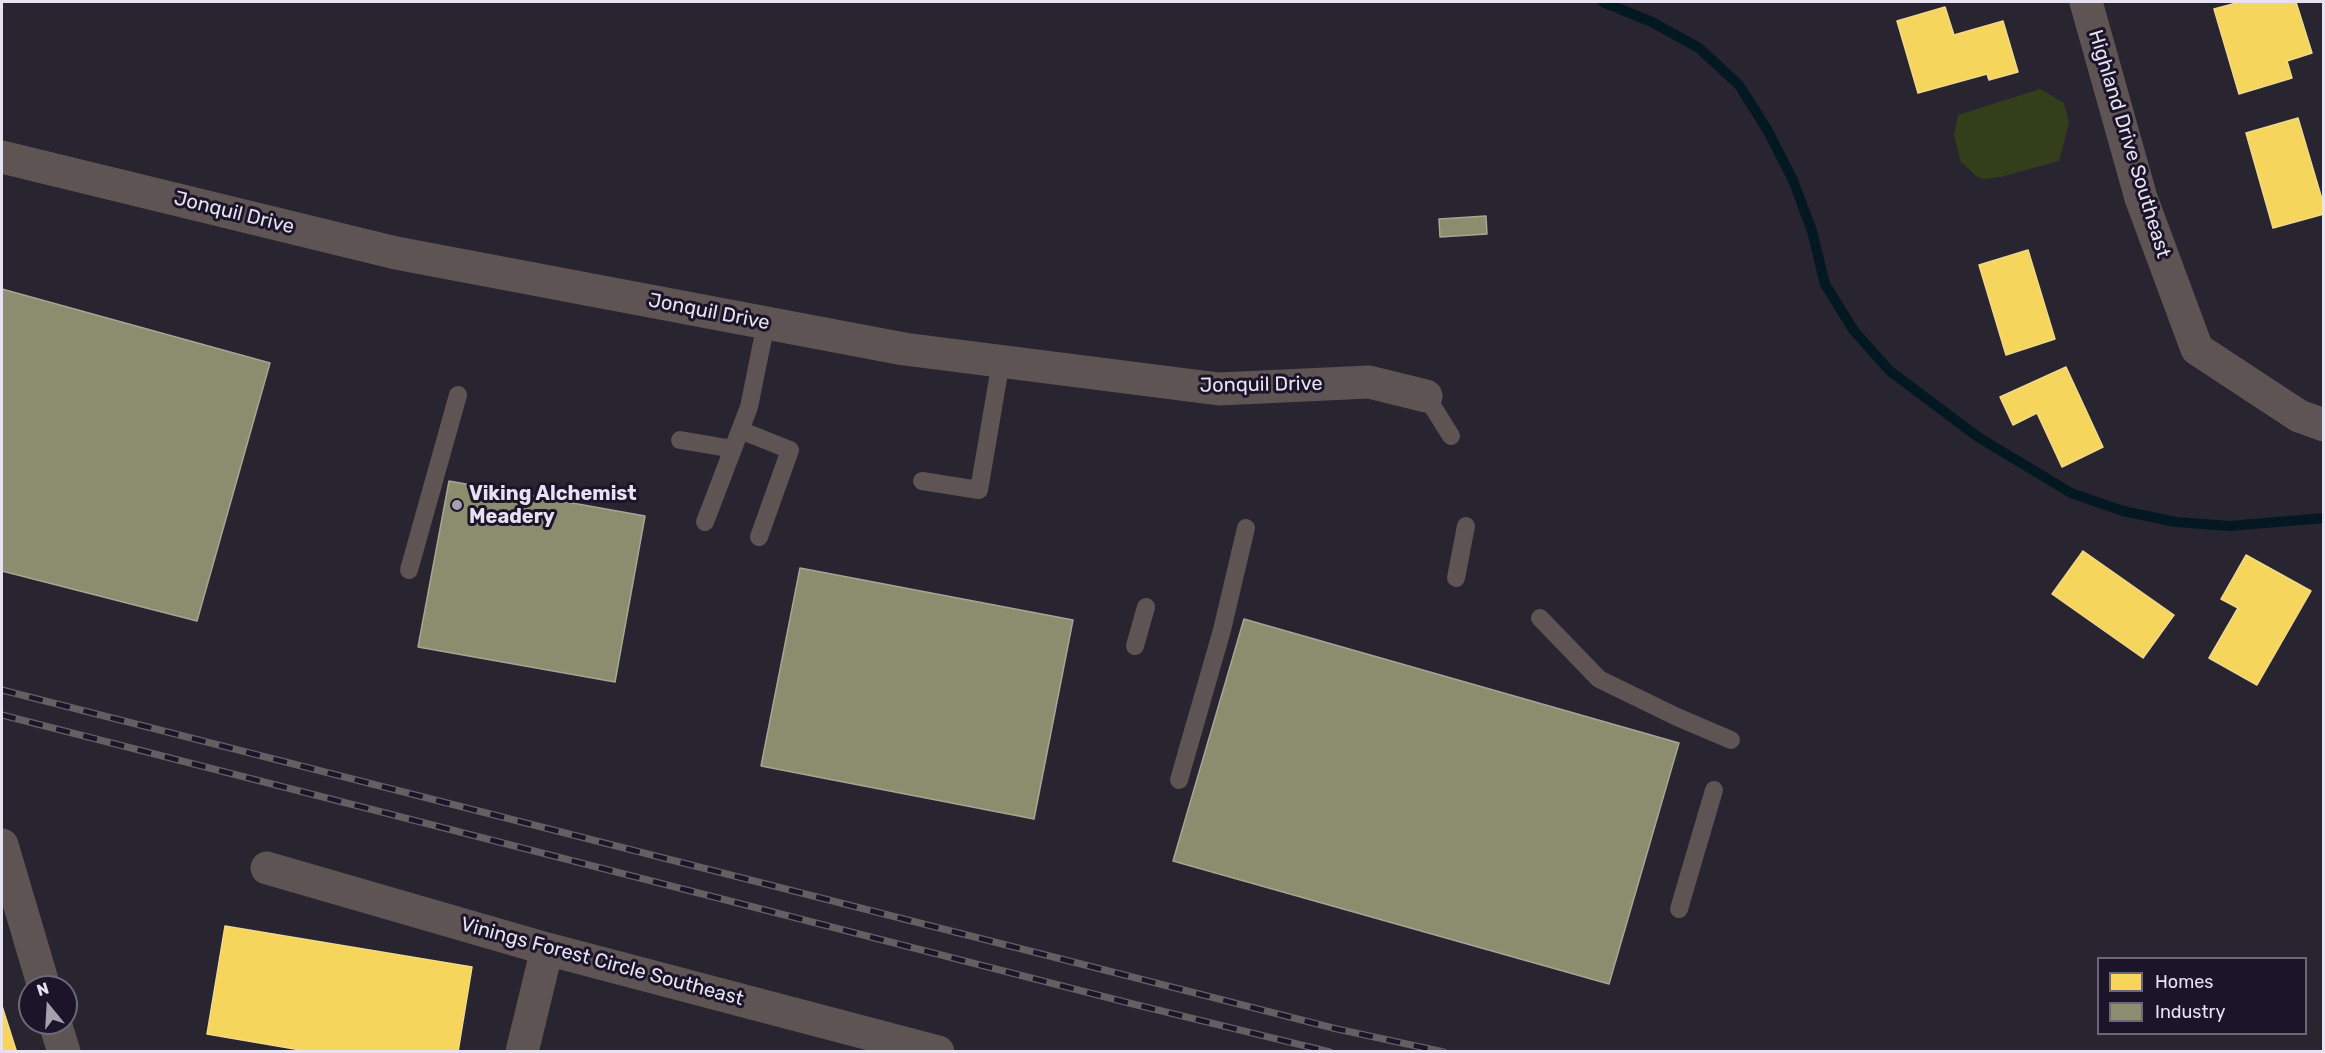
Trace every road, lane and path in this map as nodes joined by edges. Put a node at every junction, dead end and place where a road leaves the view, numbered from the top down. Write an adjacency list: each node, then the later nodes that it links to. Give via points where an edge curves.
1 (2086, 2): 7 (street, Highland Drive Southeast, via 2141,198 2197,349 2299,416)
2 (2, 157): 3 (street, Jonquil Drive, via 396,253)
3 (766, 323): 4 (street, Jonquil Drive, via 904,349); 8 (lane, via 749,407)
4 (1001, 362): 6 (street, Jonquil Drive, via 1219,389 1369,382); 12 (lane, via 979,490)
5 (458, 395): 17 (lane)
6 (1426, 396): 9 (lane)
7 (2324, 425)
8 (740, 430): 11 (lane); 16 (lane, via 790,450)
9 (1450, 436)
10 (680, 440): 11 (lane)
11 (733, 449): 13 (lane)
12 (922, 481)
13 (705, 522)
14 (1466, 526): 18 (lane)
15 (1246, 528): 23 (lane, via 1222,630)
16 (759, 537)
17 (409, 570)
18 (1456, 578)
19 (1146, 607): 21 (lane)
20 (1540, 618): 22 (lane, via 1599,679)
21 (1135, 646)
22 (1731, 740)
23 (1179, 780)
24 (1714, 790): 27 (lane)
25 (2, 845): 29 (street)
26 (267, 868): 28 (street, Vinings Forest Circle Southeast)
27 (1679, 909)
28 (547, 949): 32 (street); 33 (street, Vinings Forest Circle Southeast)
29 (40, 975)
30 (59, 1035): 31 (street)
31 (64, 1052)
32 (522, 1052)
33 (938, 1052)

